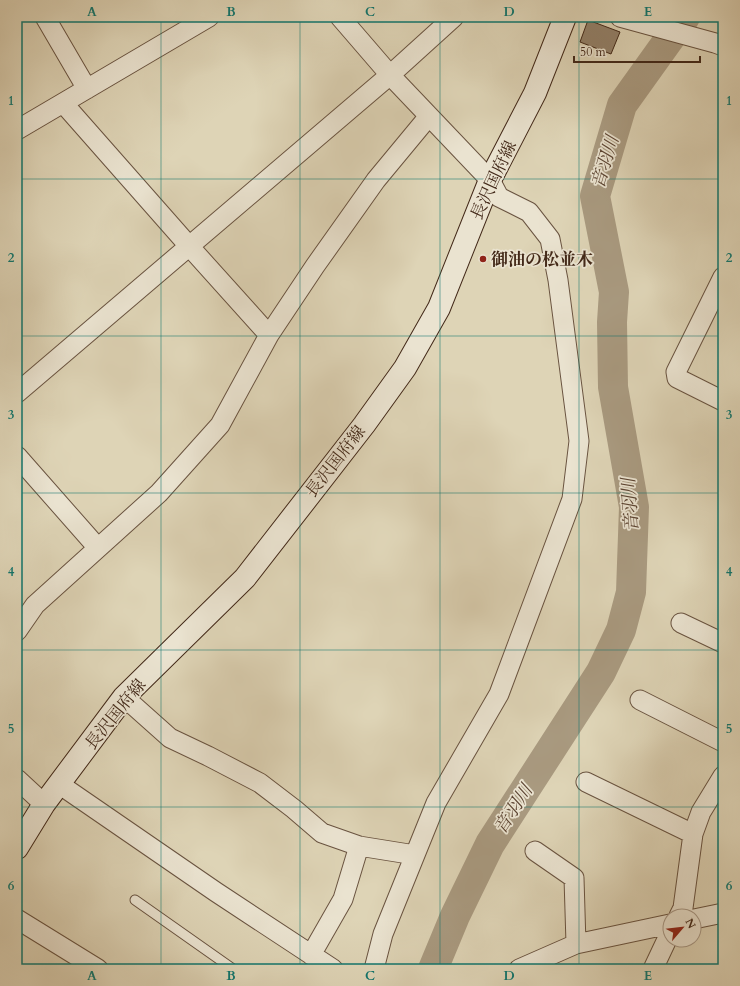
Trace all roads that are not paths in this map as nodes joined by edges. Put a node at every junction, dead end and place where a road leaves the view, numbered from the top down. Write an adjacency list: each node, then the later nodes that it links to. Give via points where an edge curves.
1 (45, 17): 9 (street)
2 (209, 17): 9 (street)
3 (340, 17): 8 (street)
4 (454, 17): 8 (street)
5 (565, 17): 13 (main road, 長沢国府線, via 535,93)
6 (626, 18): 7 (street)
7 (719, 44)
8 (390, 75): 11 (street); 14 (street)
9 (87, 89): 10 (street)
10 (63, 103): 12 (street); 14 (street)
11 (429, 116): 13 (street); 16 (street, via 376,180)
12 (17, 130)
13 (490, 180): 24 (main road, 長沢国府線, via 439,308 405,368 245,578); 36 (street, via 499,197 529,212 550,239 558,280 579,441 572,498 499,694 436,803)
14 (189, 246): 16 (street); 17 (street)
15 (723, 277): 18 (street, via 676,372 677,378)
16 (269, 336): 20 (street, via 220,425 160,492)
17 (17, 393)
18 (723, 401)
19 (17, 456): 20 (street)
20 (98, 548): 22 (street, via 35,605)
21 (681, 623): 23 (street)
22 (17, 631)
23 (723, 643)
24 (124, 697): 30 (main road, 長沢国府線); 33 (street, via 170,738 260,783 322,833)
25 (640, 700): 26 (street)
26 (723, 742)
27 (723, 776): 32 (street, via 701,812)
28 (17, 779): 31 (street)
29 (586, 782): 32 (street)
30 (59, 784): 31 (main road, 長沢国府線); 45 (street)
31 (44, 804): 34 (main road, 長沢国府線)
32 (693, 834): 38 (street)
33 (359, 846): 36 (street); 45 (street, via 343,898)
34 (17, 848)
35 (535, 851): 43 (street, via 574,878)
36 (415, 855): 49 (street, via 383,934)
37 (135, 900): 47 (lane)
38 (683, 908)
39 (723, 913): 40 (street)
40 (702, 917)
41 (17, 919): 46 (street)
42 (662, 926): 43 (street)
43 (576, 944): 50 (street)
44 (663, 948): 51 (street)
45 (311, 955): 48 (street)
46 (98, 969)
47 (233, 969)
48 (333, 969)
49 (374, 969)
50 (519, 969)
51 (653, 969)

